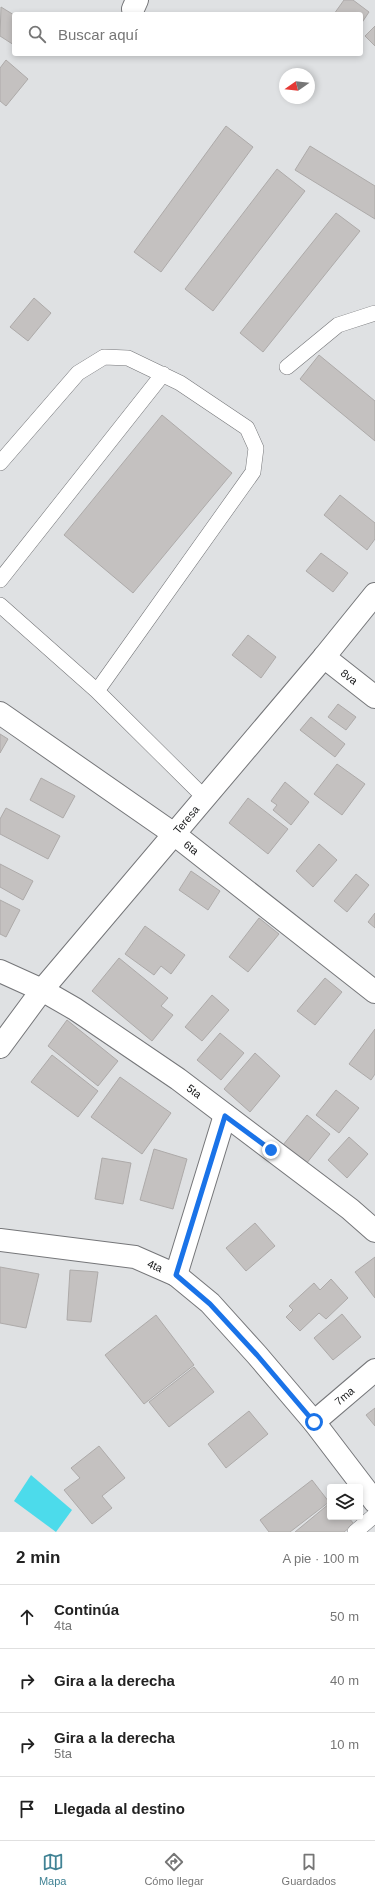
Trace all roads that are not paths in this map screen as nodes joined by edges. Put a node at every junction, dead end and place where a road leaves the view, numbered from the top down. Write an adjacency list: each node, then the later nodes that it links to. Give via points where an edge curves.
1 (375, 313): 2 (lane, via 338,325)
2 (287, 367)
3 (162, 374): 4 (lane, via 128,358 104,357 78,373); 5 (lane); 9 (lane, via 180,383 247,428 256,448 253,472)
4 (0, 463)
5 (0, 580)
6 (375, 594): 8 (street, Teresa)
7 (0, 605): 9 (lane)
8 (324, 658): 10 (street, 8va); 12 (street, Teresa)
9 (97, 691): 12 (lane)
10 (375, 697)
11 (0, 713): 13 (street, 6ta)
12 (205, 798): 13 (street, Teresa)
13 (174, 834): 15 (street, 6ta); 16 (street, Teresa)
14 (0, 971): 16 (street, 5ta)
15 (374, 988)
16 (42, 990): 17 (street, Teresa); 18 (street, 5ta, via 75,1009 178,1079)
17 (0, 1047)
18 (225, 1116): 19 (street, 5ta, via 350,1209); 21 (street)
19 (375, 1231)
20 (0, 1240): 21 (street, 4ta, via 135,1257)
21 (176, 1275): 23 (street, 4ta, via 210,1304)
22 (375, 1370): 23 (street, 7ma)
23 (314, 1422): 24 (street, 4ta)
24 (375, 1502)
25 (375, 1515): 26 (lane)
26 (355, 1532)

